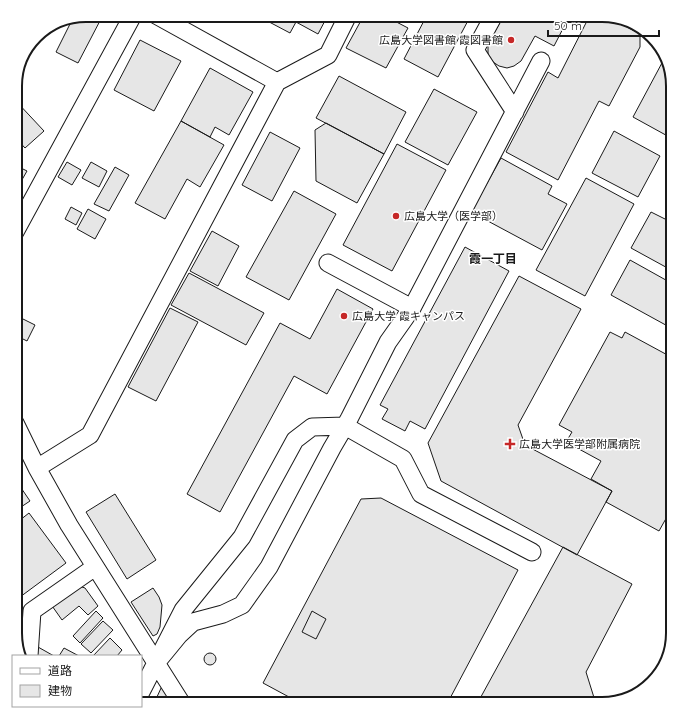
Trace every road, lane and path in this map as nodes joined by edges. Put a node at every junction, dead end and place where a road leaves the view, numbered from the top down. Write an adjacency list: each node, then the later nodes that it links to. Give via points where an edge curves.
1 (129, 22): 8 (street)
2 (169, 22): 6 (street)
3 (344, 22): 6 (street, via 328,55)
4 (490, 22): 7 (street, via 475,50)
5 (541, 61): 7 (street)
6 (277, 82): 13 (street, via 90,435)
7 (515, 112): 10 (street)
8 (22, 219)
9 (328, 263): 10 (street)
10 (412, 308): 11 (street, via 388,342)
11 (345, 426): 14 (street, via 404,459 422,494); 17 (street, via 270,567 242,605 223,614 193,622); 17 (street, via 312,427 296,440 242,538 183,610)
12 (22, 438): 13 (street)
13 (38, 468): 15 (street)
14 (532, 552)
15 (95, 567): 16 (street, via 32,611); 17 (street)
16 (29, 655)
17 (156, 663): 18 (street); 19 (street)
18 (142, 690)
19 (178, 697)

